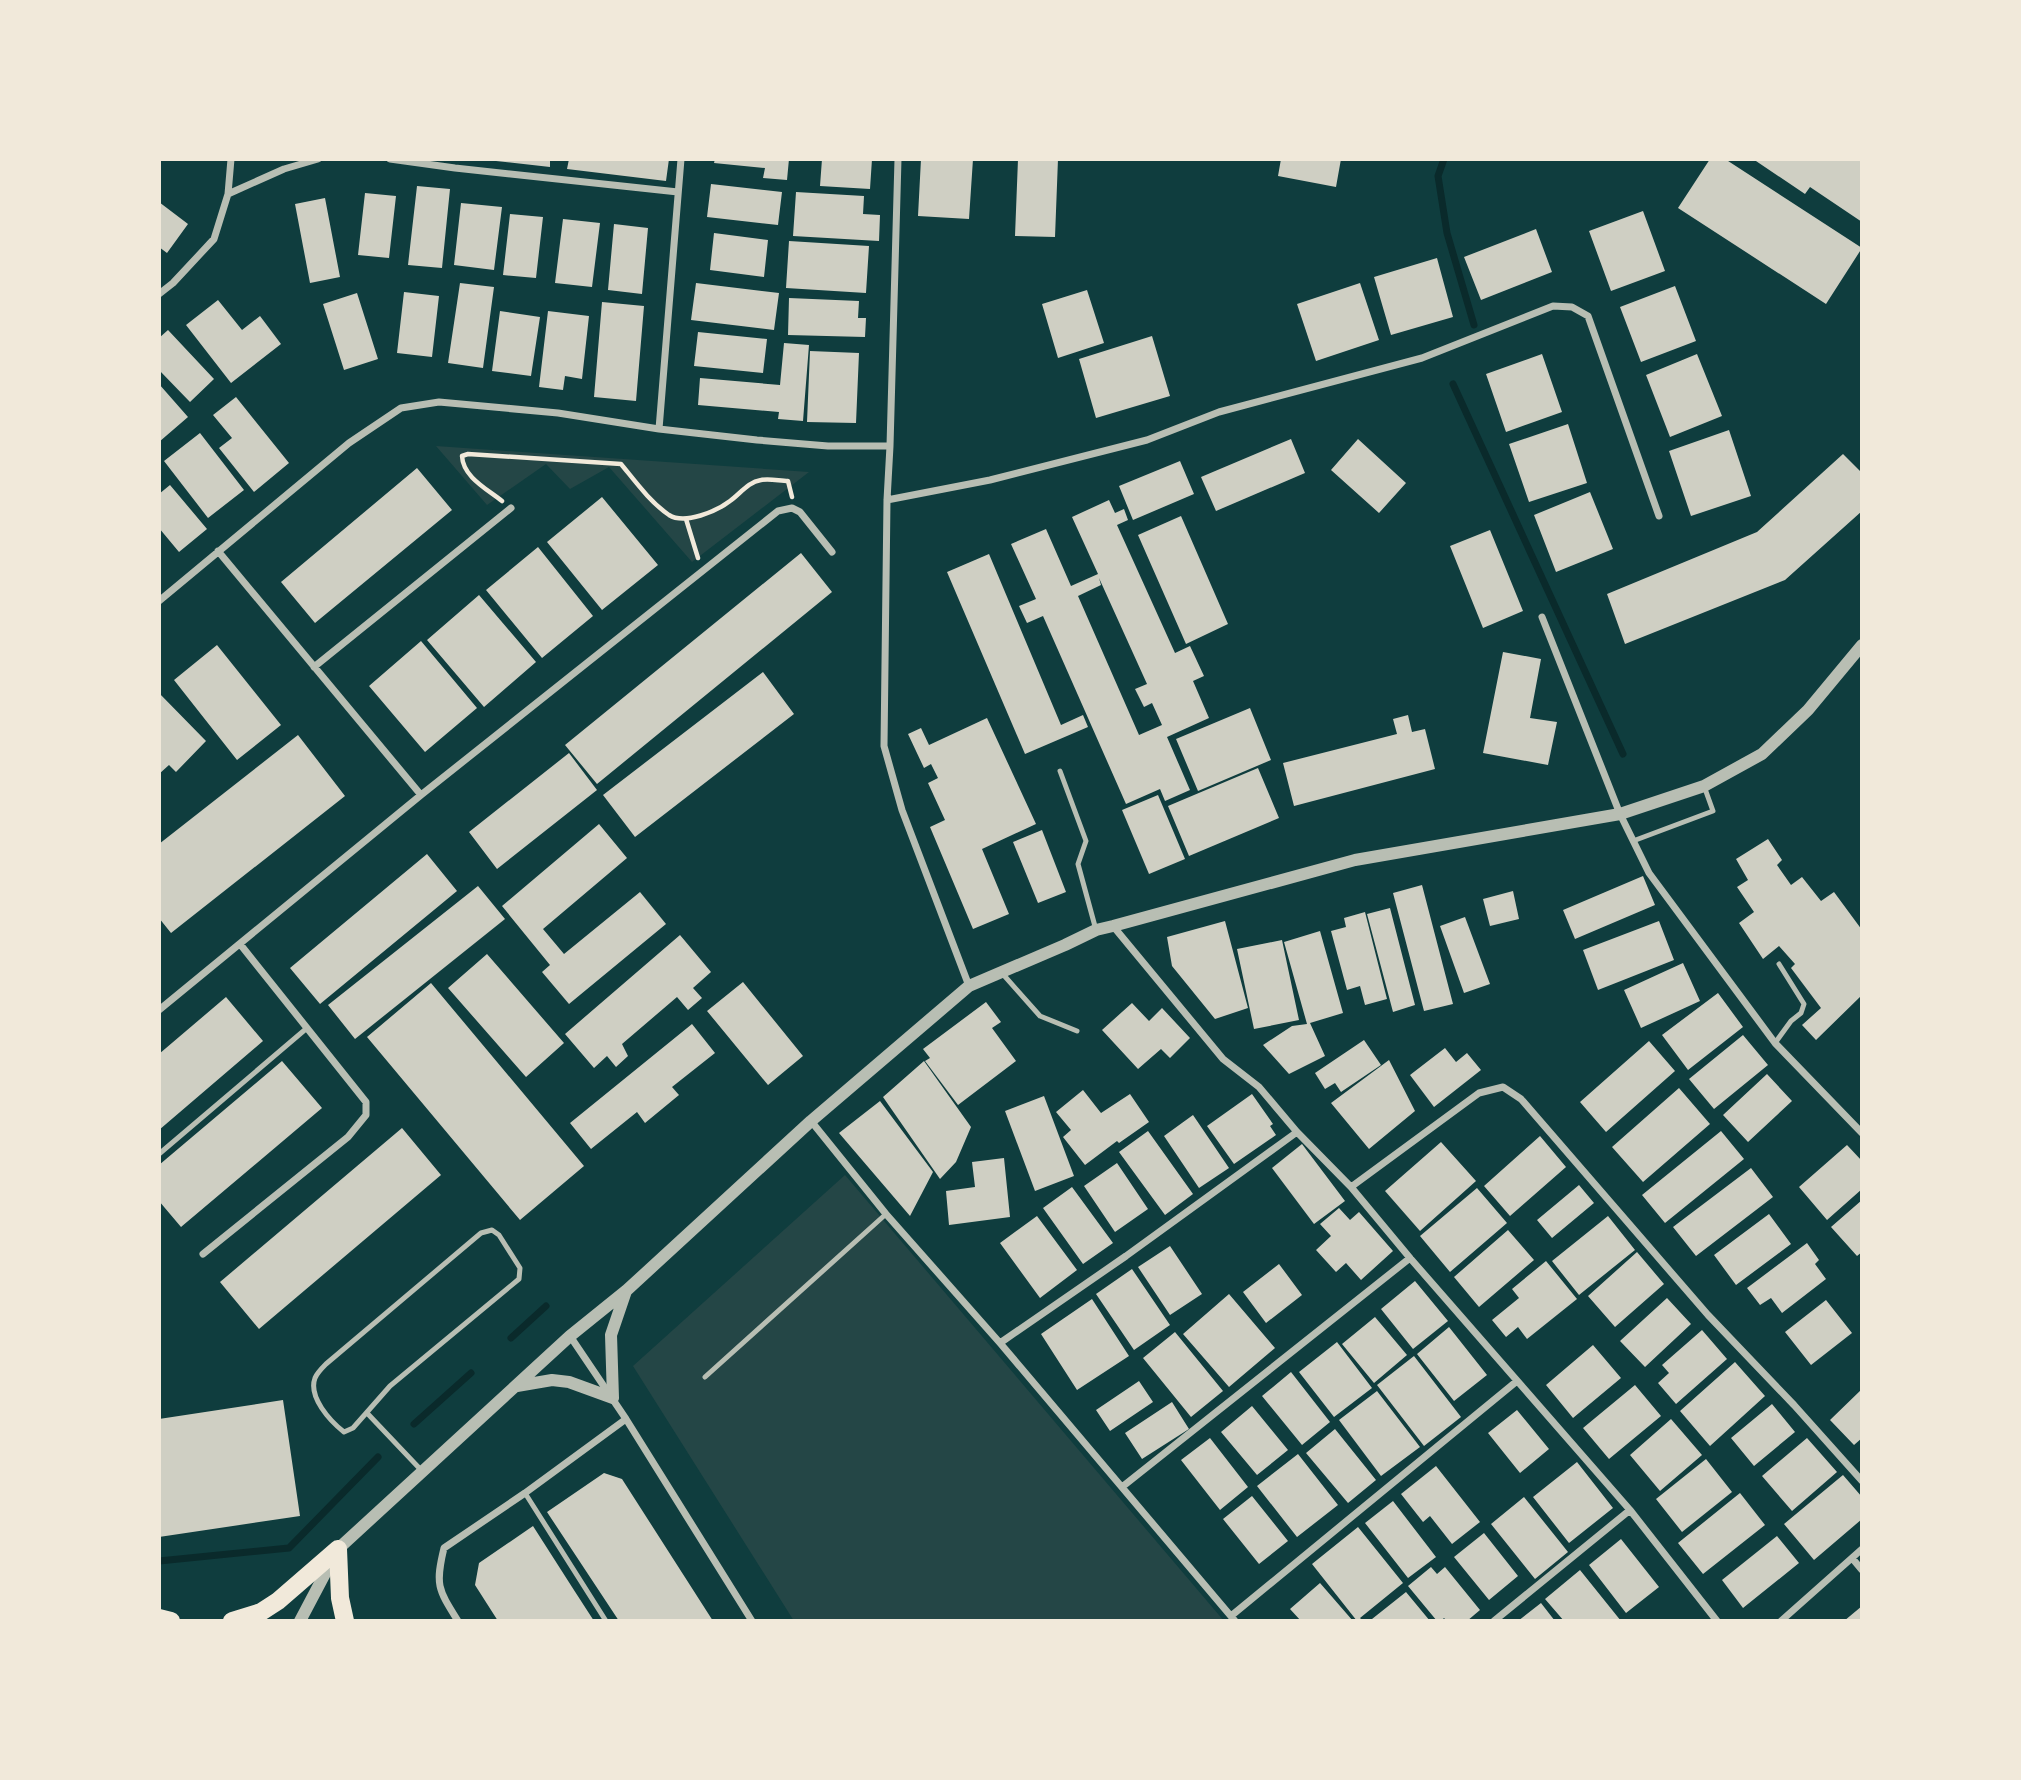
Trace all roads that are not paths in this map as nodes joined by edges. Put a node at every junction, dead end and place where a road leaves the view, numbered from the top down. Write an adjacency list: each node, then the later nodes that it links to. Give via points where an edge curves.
1 (231, 159): 9 (street)
2 (318, 159): 9 (street)
3 (390, 159): 7 (street)
4 (456, 159): 7 (street)
5 (681, 159): 8 (street)
6 (898, 159): 12 (street)
7 (455, 169): 8 (street)
8 (677, 192): 11 (street)
9 (228, 194): 10 (street, via 214,239)
10 (159, 294)
11 (659, 429): 12 (street, via 828,446); 16 (street, via 558,413 439,402 401,408 349,443)
12 (890, 446): 13 (street)
13 (887, 500): 15 (street, via 990,480 1147,440 1219,412 1422,358 1553,306 1572,307 1588,316); 32 (street, via 884,746 902,810)
14 (510, 508): 21 (street)
15 (1659, 516)
16 (218, 551): 18 (street); 21 (street)
17 (832, 552): 24 (street, via 800,512 792,508 778,511)
18 (159, 601)
19 (1542, 617): 25 (street)
20 (1862, 645): 23 (street, via 1808,710 1762,754)
21 (314, 667): 24 (street)
22 (1060, 771): 28 (lane, via 1086,841 1078,864)
23 (1704, 786): 25 (street); 26 (lane, via 1713,811)
24 (421, 796): 29 (street)
25 (1620, 814): 26 (street); 27 (street, via 1355,860)
26 (1633, 841): 36 (street, via 1649,873)
27 (1113, 926): 28 (street); 38 (street, via 1223,1059 1259,1087)
28 (1096, 930): 31 (street)
29 (240, 944): 33 (street); 34 (street)
30 (1779, 964): 36 (lane, via 1804,1004)
31 (1001, 972): 32 (street); 35 (lane, via 1040,1016)
32 (969, 986): 37 (street)
33 (159, 1010)
34 (307, 1028): 40 (lane); 43 (street, via 366,1102 366,1115 348,1137)
35 (1077, 1031)
36 (1775, 1043): 39 (street)
37 (811, 1121): 42 (street); 45 (street)
38 (1297, 1132): 41 (street); 47 (street)
39 (1862, 1133)
40 (159, 1154)
41 (1351, 1187): 44 (street); 55 (street, via 1479,1093 1503,1087 1521,1099 1708,1315)
42 (886, 1214): 47 (street); 48 (lane)
43 (203, 1254)
44 (1410, 1258): 49 (street); 56 (street)
45 (626, 1290): 46 (street); 51 (street, via 611,1335)
46 (570, 1336): 50 (street); 51 (street)
47 (1000, 1343): 56 (street)
48 (705, 1377)
49 (1517, 1381): 58 (street); 64 (street)
50 (516, 1386): 51 (street, via 569,1382); 54 (street)
51 (613, 1398): 53 (street)
52 (367, 1413): 52 (lane, via 344,1432 314,1393 316,1375 481,1233 492,1230 520,1268 519,1279 390,1385); 54 (lane)
53 (626, 1419): 57 (street); 71 (street)
54 (422, 1471): 59 (street)
55 (1862, 1481)
56 (1122, 1487): 64 (street)
57 (525, 1493): 69 (street, via 444,1548 437,1575); 70 (lane)
58 (1630, 1510): 72 (street); 73 (street)
59 (338, 1549): 66 (main road, via 261,1612); 67 (street); 68 (main road)
60 (1862, 1549): 61 (street)
61 (1852, 1558): 62 (street); 74 (street)
62 (1862, 1570)
63 (159, 1618): 65 (main road)
64 (1233, 1618)
65 (172, 1621)
66 (232, 1621)
67 (300, 1621)
68 (345, 1621)
69 (458, 1621)
70 (606, 1621)
71 (752, 1621)
72 (1494, 1621)
73 (1717, 1621)
74 (1781, 1621)

